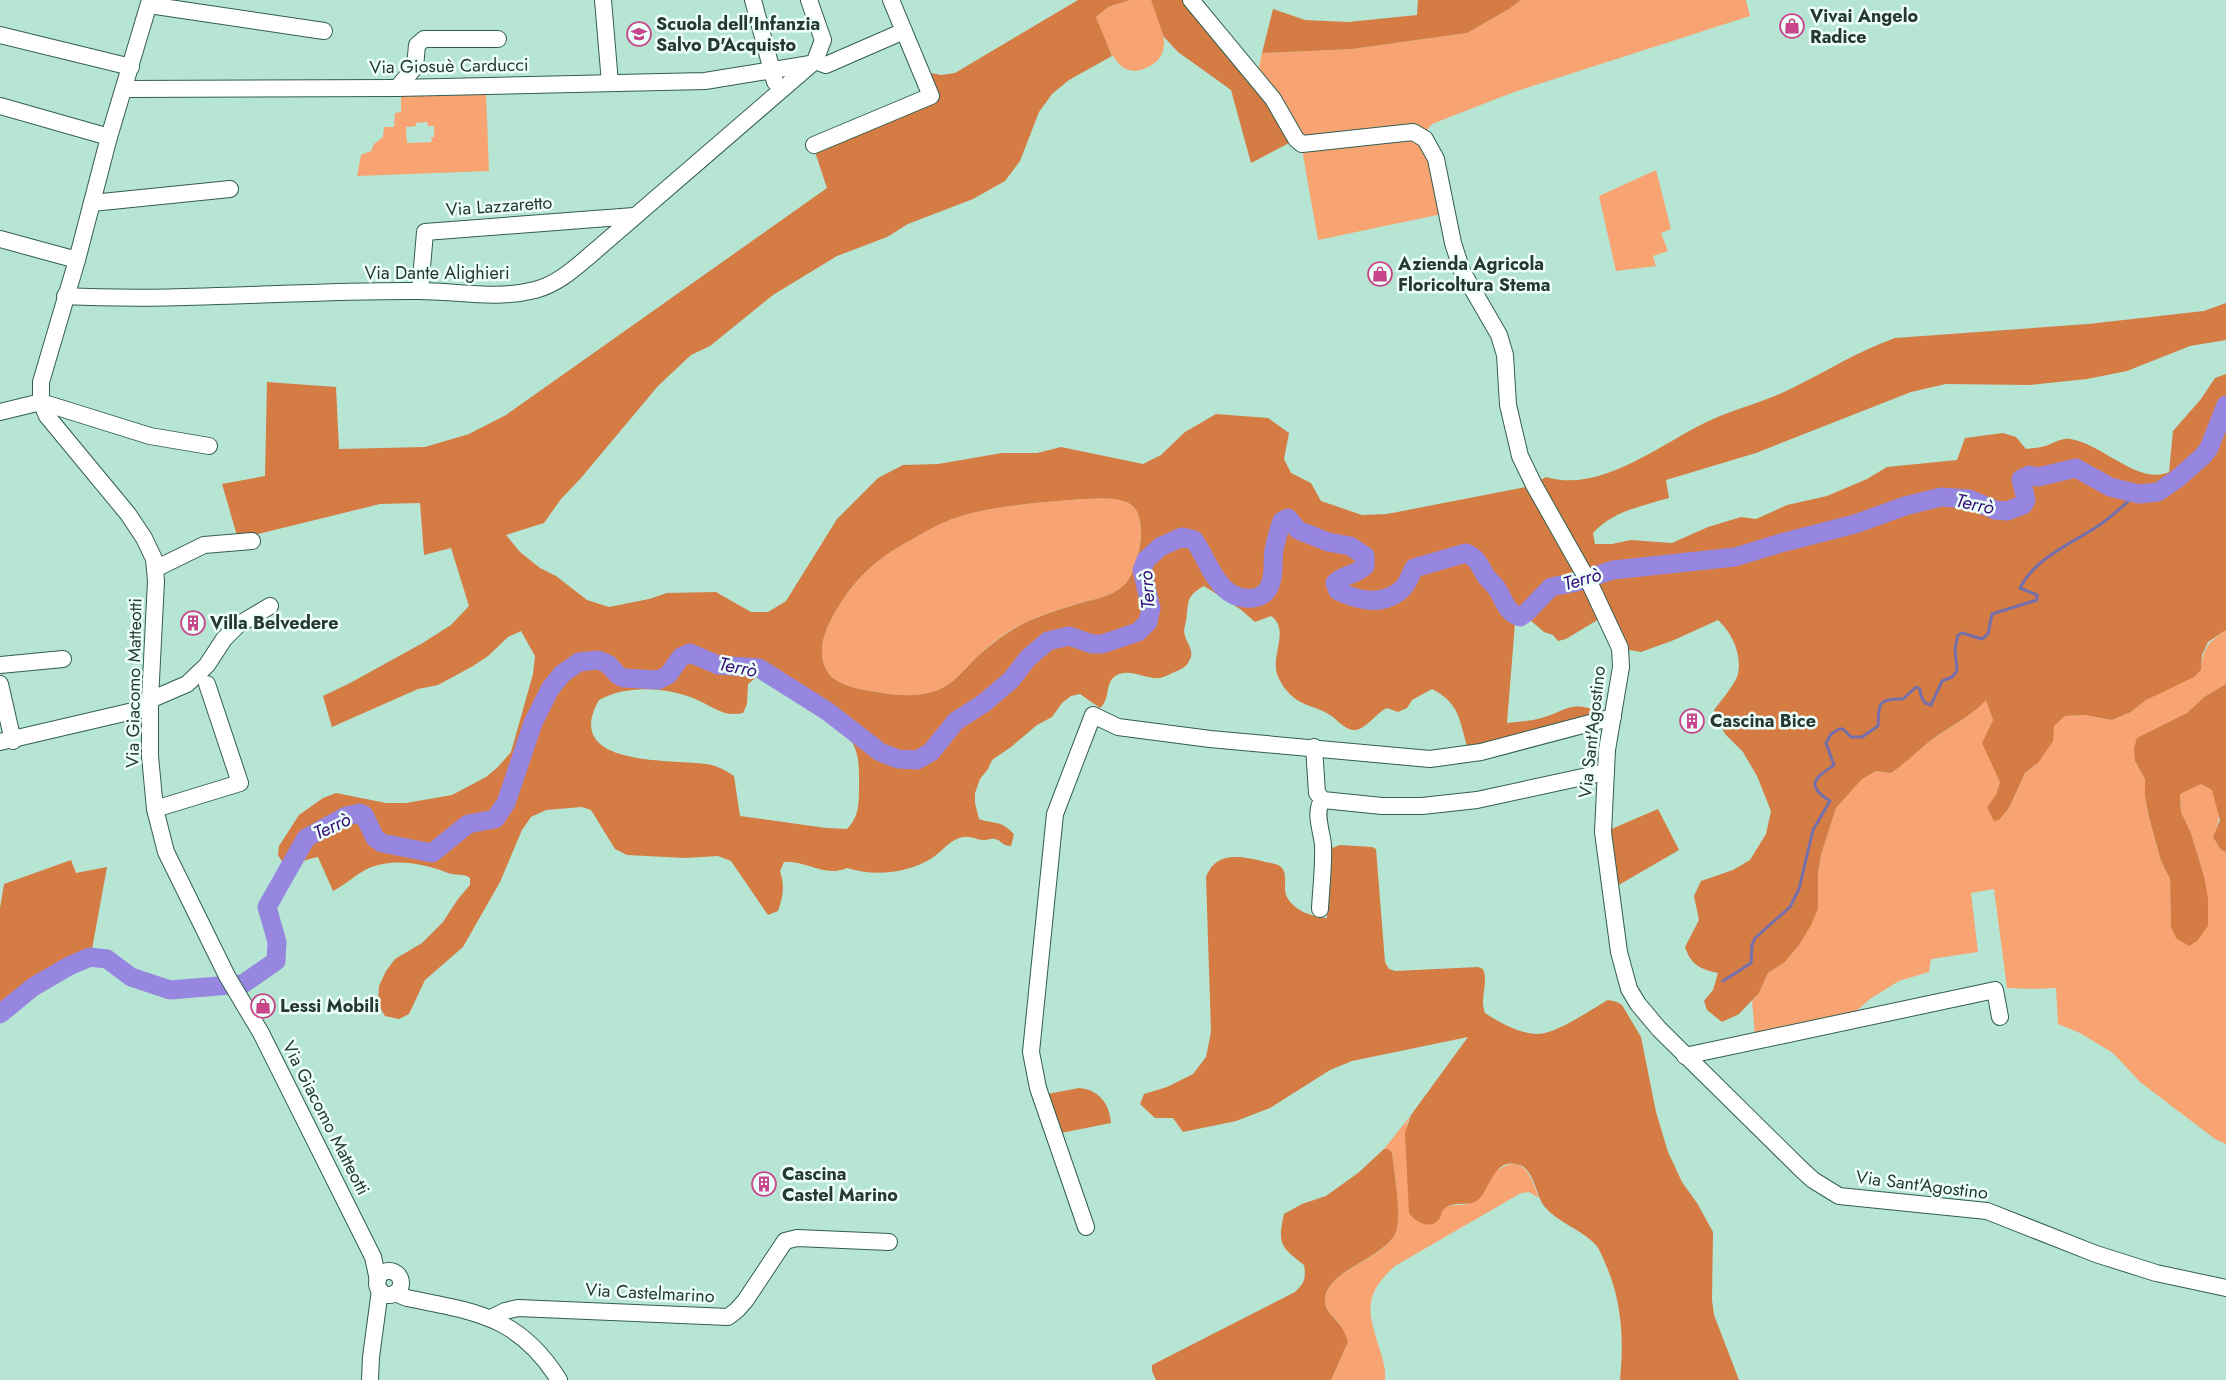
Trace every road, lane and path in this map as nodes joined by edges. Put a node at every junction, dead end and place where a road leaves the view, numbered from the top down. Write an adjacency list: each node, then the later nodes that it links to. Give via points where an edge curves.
1 (603, 0): 14 (street)
2 (752, 0): 13 (street)
3 (809, 0): 11 (street, via 823,40)
4 (891, 0): 8 (street)
5 (1191, 0): 39 (street, Via Sant'Agostino, via 1272,99 1302,144 1413,132 1424,139 1436,159 1453,243 1462,270 1500,334 1505,355 1508,405 1520,456 1591,586 1620,648 1621,667)
6 (150, 2): 7 (street); 12 (street, Via Giacomo Matteotti)
7 (324, 31)
8 (904, 31): 11 (street, Via Giosuè Carducci, via 826,64); 20 (street, via 931,96)
9 (0, 35): 12 (street)
10 (498, 39): 15 (street, via 424,40 417,45 415,67)
11 (813, 62): 13 (street, Via Giosuè Carducci); 17 (street, Via Dante Alighieri)
12 (131, 67): 16 (street, Via Giacomo Matteotti)
13 (772, 71): 14 (street, Via Giosuè Carducci, via 705,81); 17 (street)
14 (610, 82): 15 (street, Via Giosuè Carducci)
15 (398, 88): 16 (street, Via Giosuè Carducci)
16 (125, 89): 19 (street, Via Giacomo Matteotti)
17 (778, 91): 23 (street, Via Dante Alighieri)
18 (0, 106): 19 (street)
19 (109, 137): 22 (street, Via Giacomo Matteotti)
20 (814, 145)
21 (230, 189): 22 (street)
22 (92, 203): 25 (street, Via Giacomo Matteotti)
23 (634, 216): 26 (street, Via Dante Alighieri, via 566,275 536,290 478,296); 26 (street, Via Lazzaretto, via 425,232)
24 (0, 239): 25 (street)
25 (77, 260): 27 (street, Via Giacomo Matteotti)
26 (420, 291): 27 (street, Via Dante Alighieri, via 124,299)
27 (65, 296): 28 (street, Via Giacomo Matteotti, via 41,382)
28 (41, 402): 29 (street); 30 (street, via 150,436); 32 (street, Via Giacomo Matteotti, via 52,424 133,521 149,547)
29 (0, 412)
30 (209, 446)
31 (252, 540): 32 (street, via 204,545)
32 (155, 568): 38 (street, Via Giacomo Matteotti)
33 (270, 606): 38 (street, via 238,625 207,665 187,684)
34 (64, 659): 35 (street)
35 (0, 665)
36 (0, 684): 40 (street)
37 (207, 684): 44 (street, via 240,783)
38 (150, 700): 40 (street, via 134,711); 44 (street, Via Giacomo Matteotti)
39 (1612, 716): 41 (street, via 1481,752 1430,759); 42 (street, Via Sant'Agostino)
40 (6, 741)
41 (1314, 747): 43 (street, via 1317,793); 48 (street, via 1210,739 1118,727 1092,715 1055,814 1031,1052 1038,1088)
42 (1606, 772): 43 (street, via 1476,800 1422,806); 47 (street, Via Sant'Agostino, via 1603,832 1619,952 1626,980 1638,1004)
43 (1323, 800): 45 (street, via 1318,811 1323,846)
44 (155, 809): 50 (street, Via Giacomo Matteotti, via 170,863)
45 (1320, 909)
46 (2000, 1017): 47 (street, via 1995,990)
47 (1685, 1056): 51 (street, Via Sant'Agostino, via 1800,1169 1839,1196 1987,1211 2096,1254 2156,1273)
48 (1086, 1227)
49 (889, 1242): 52 (street, Via Castelmarino, via 797,1238 785,1241 745,1302 728,1317 518,1308)
50 (389, 1285): 52 (street, Via Giacomo Matteotti, via 421,1301); 53 (street, via 377,1314)
51 (2226, 1288)
52 (491, 1318): 54 (street, Via Giacomo Matteotti, via 520,1334 540,1354)
53 (370, 1380)
54 (558, 1380)

